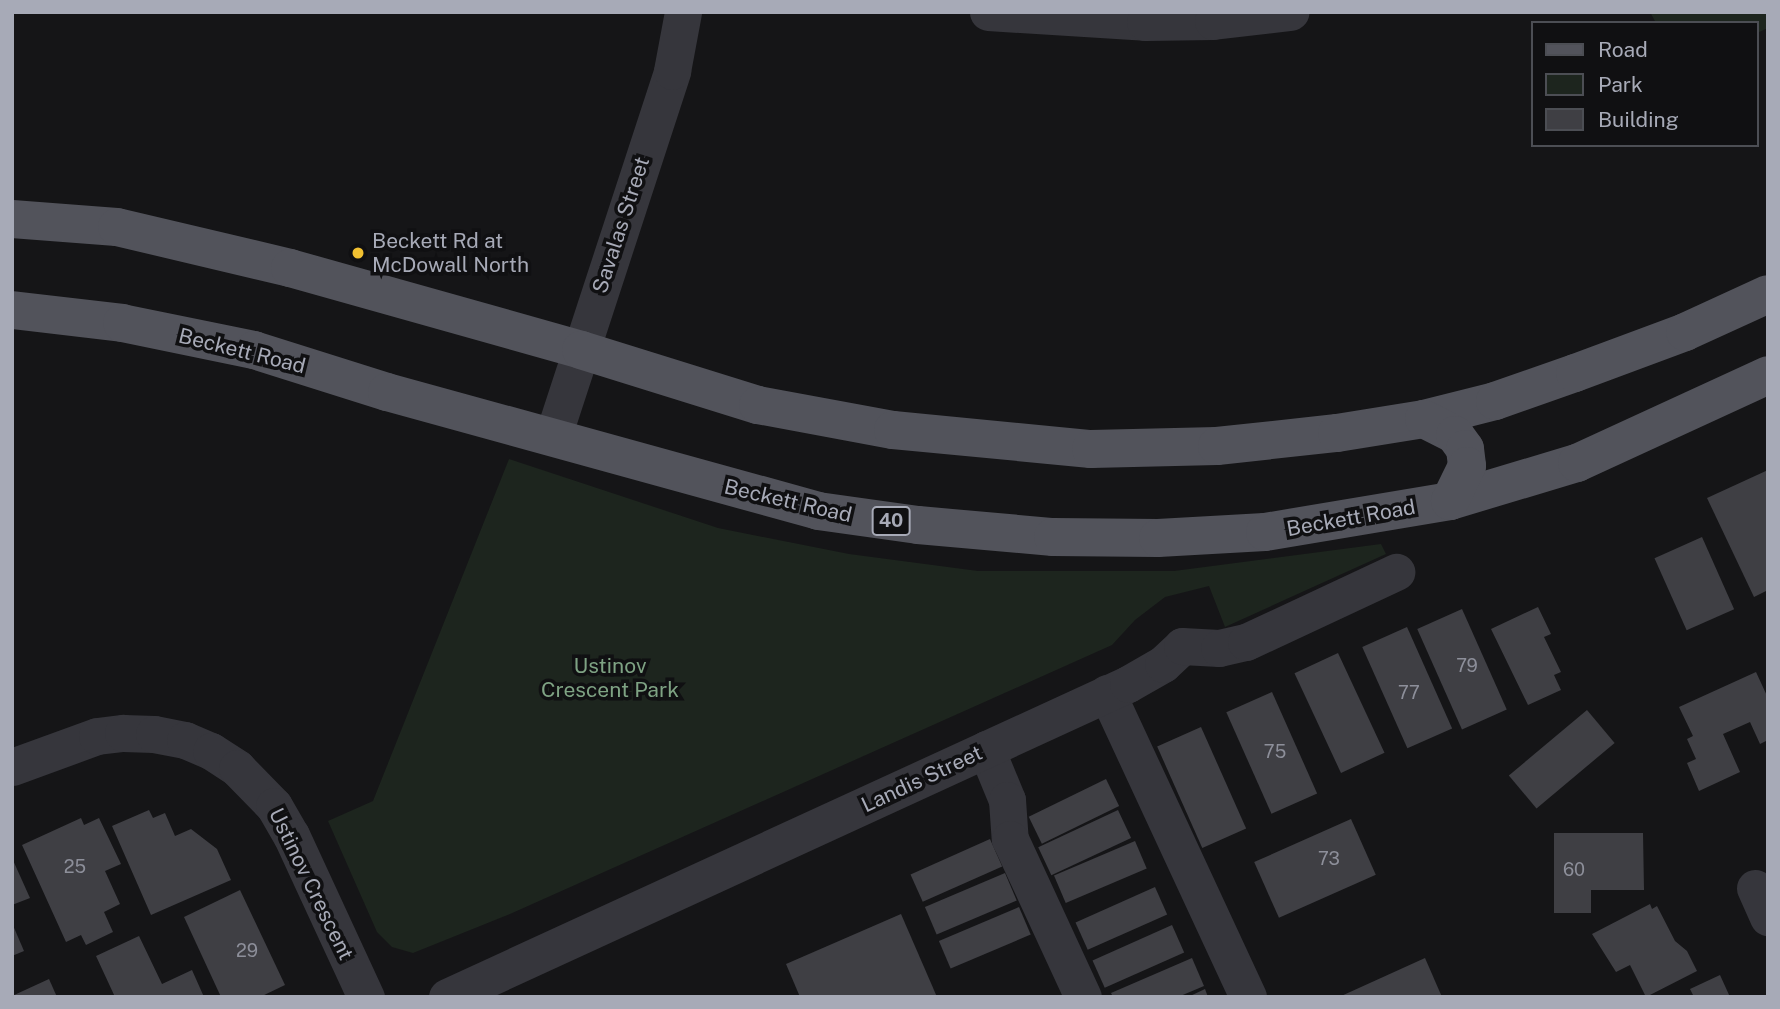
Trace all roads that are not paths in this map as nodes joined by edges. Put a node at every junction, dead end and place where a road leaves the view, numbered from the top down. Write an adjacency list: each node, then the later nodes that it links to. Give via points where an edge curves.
1 (683, 12): 8 (street, Savalas Street, via 672,71)
2 (988, 12): 4 (street)
3 (1290, 12): 4 (street, via 1145,22)
4 (1068, 15)
5 (12, 219): 8 (main road, via 130,230 290,268)
6 (1768, 294): 10 (main road, via 1685,332 1575,373)
7 (12, 310): 11 (main road, Beckett Road / 40, via 122,323 254,349 387,392)
8 (581, 350): 10 (main road, via 758,405 893,430 1091,449 1217,446); 11 (street, Savalas Street)
9 (1768, 375): 12 (main road, Beckett Road / 40, via 1577,463)
10 (1424, 419): 12 (main road, via 1455,435 1465,449 1467,466)
11 (553, 436): 12 (main road, Beckett Road / 40, via 660,470 818,511 1053,537 1265,532)
12 (1450, 501)
13 (1396, 572): 14 (street, Landis Street, via 1246,642 1219,648 1182,646 1149,673)
14 (1107, 694): 15 (street, Landis Street); 20 (street)
15 (986, 749): 18 (street, Landis Street); 19 (street, via 1007,800 1010,839)
16 (12, 767): 17 (street, Ustinov Crescent, via 97,736 123,733 186,740 220,756 258,786 274,806)
17 (366, 997)
18 (447, 997)
19 (1083, 997)
20 (1248, 997)

